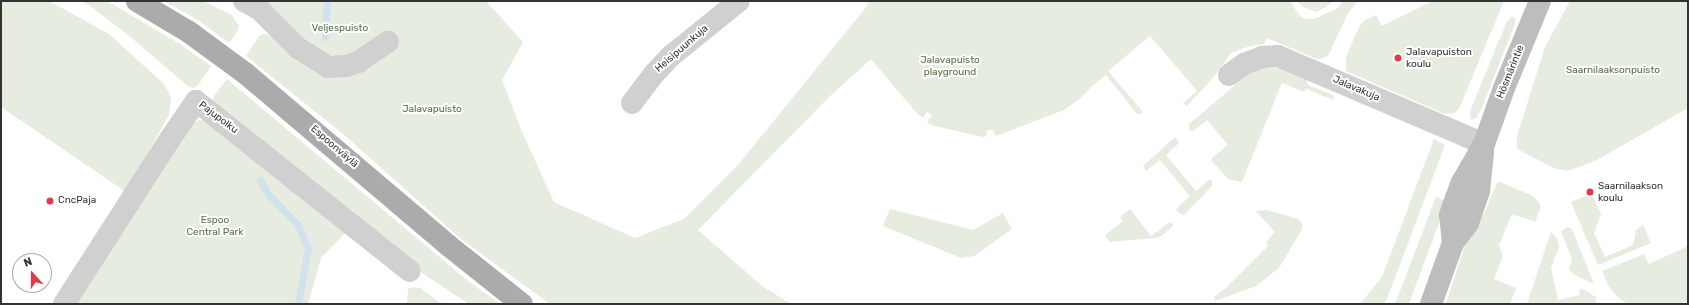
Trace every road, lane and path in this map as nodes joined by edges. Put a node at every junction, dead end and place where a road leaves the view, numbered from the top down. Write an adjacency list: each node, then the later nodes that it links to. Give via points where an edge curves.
1 (137, 1): 11 (main road, Espoonväylä, via 189,32 245,73 449,246)
2 (244, 1): 5 (street, via 260,10 298,48 328,67 358,62)
3 (739, 1): 7 (street, Heisipuunkuja, via 671,56)
4 (1540, 1): 8 (street, Hösmärintie)
5 (388, 42)
6 (1229, 75): 8 (street, Jalavakuja, via 1244,64 1262,57 1278,56)
7 (632, 103)
8 (1484, 144): 12 (street, Hösmärintie, via 1479,191 1468,223 1453,243)
9 (410, 271): 10 (street, Pajupolku, via 196,101)
10 (64, 304)
11 (522, 304)
12 (1430, 304)

